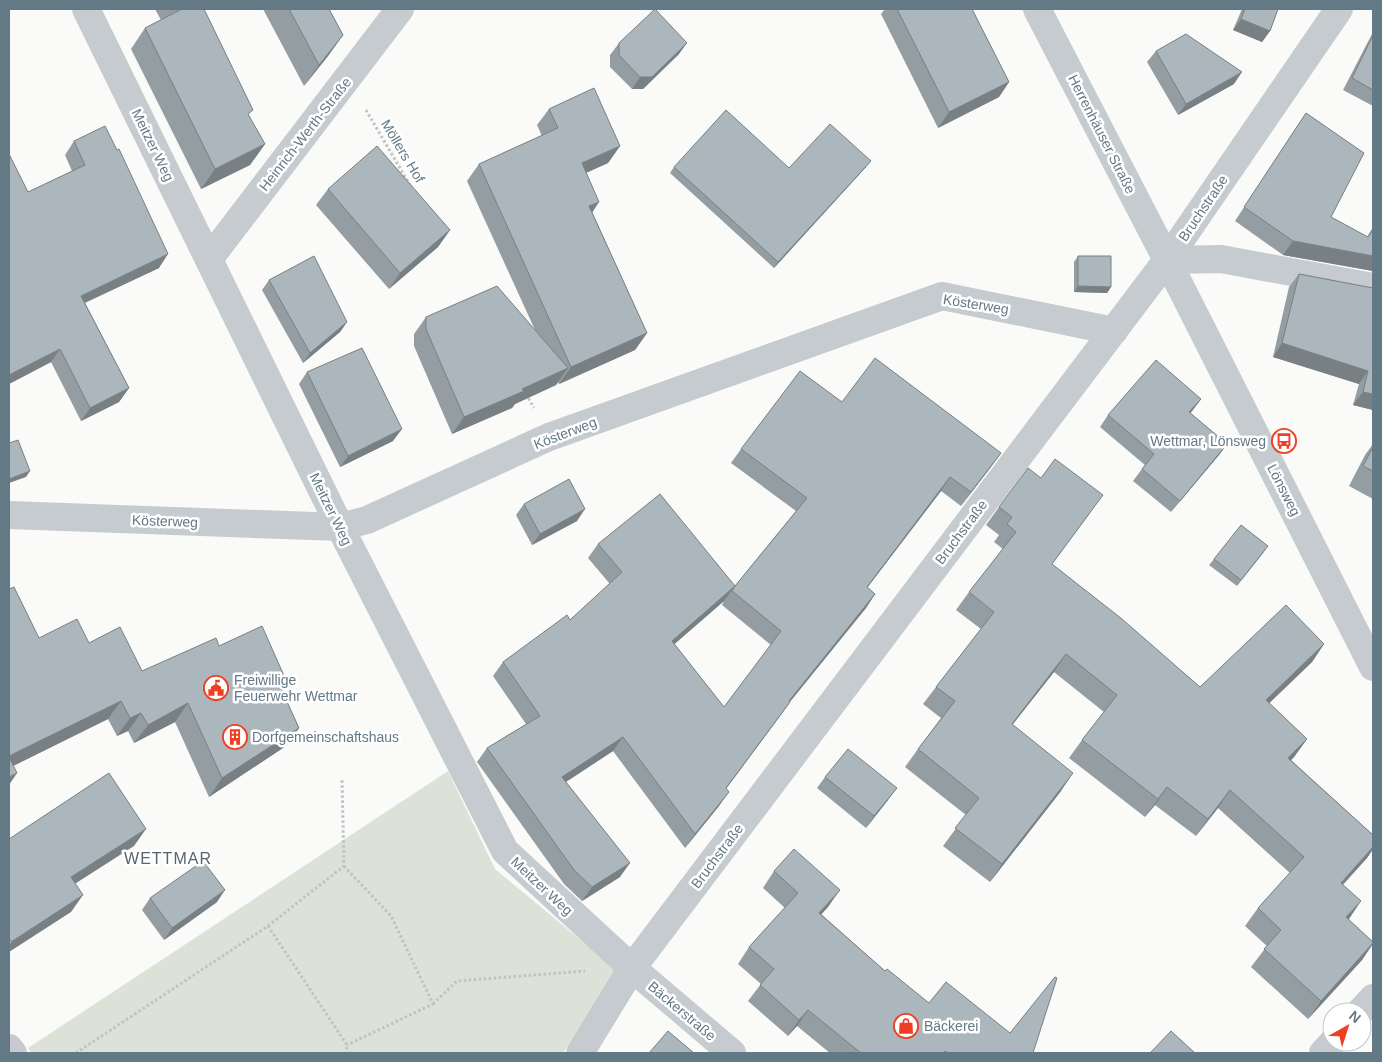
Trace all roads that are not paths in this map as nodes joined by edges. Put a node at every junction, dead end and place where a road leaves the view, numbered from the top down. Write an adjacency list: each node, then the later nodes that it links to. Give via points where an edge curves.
1 (86, 9): 5 (street, Meitzer Weg)
2 (1037, 9): 6 (street, Herrenhäuser Straße)
3 (1339, 9): 6 (street, Bruchstraße)
4 (393, 13): 5 (street, Heinrich-Werth-Straße, via 341,87)
5 (209, 259): 10 (street, Meitzer Weg)
6 (1167, 260): 7 (street, via 1222,259); 8 (street, Bruchstraße); 11 (street, Lönsweg)
7 (1373, 287)
8 (1114, 331): 10 (street, Kösterweg, via 942,296 549,437 366,520); 12 (street, Bruchstraße)
9 (9, 515): 10 (street, Kösterweg)
10 (340, 527): 12 (street, Meitzer Weg, via 505,851)
11 (1373, 667)
12 (632, 968): 15 (street, Bruchstraße); 16 (street, Bäckerstraße)
13 (9, 1048): 14 (street)
14 (13, 1053)
15 (580, 1053)
16 (732, 1053)

